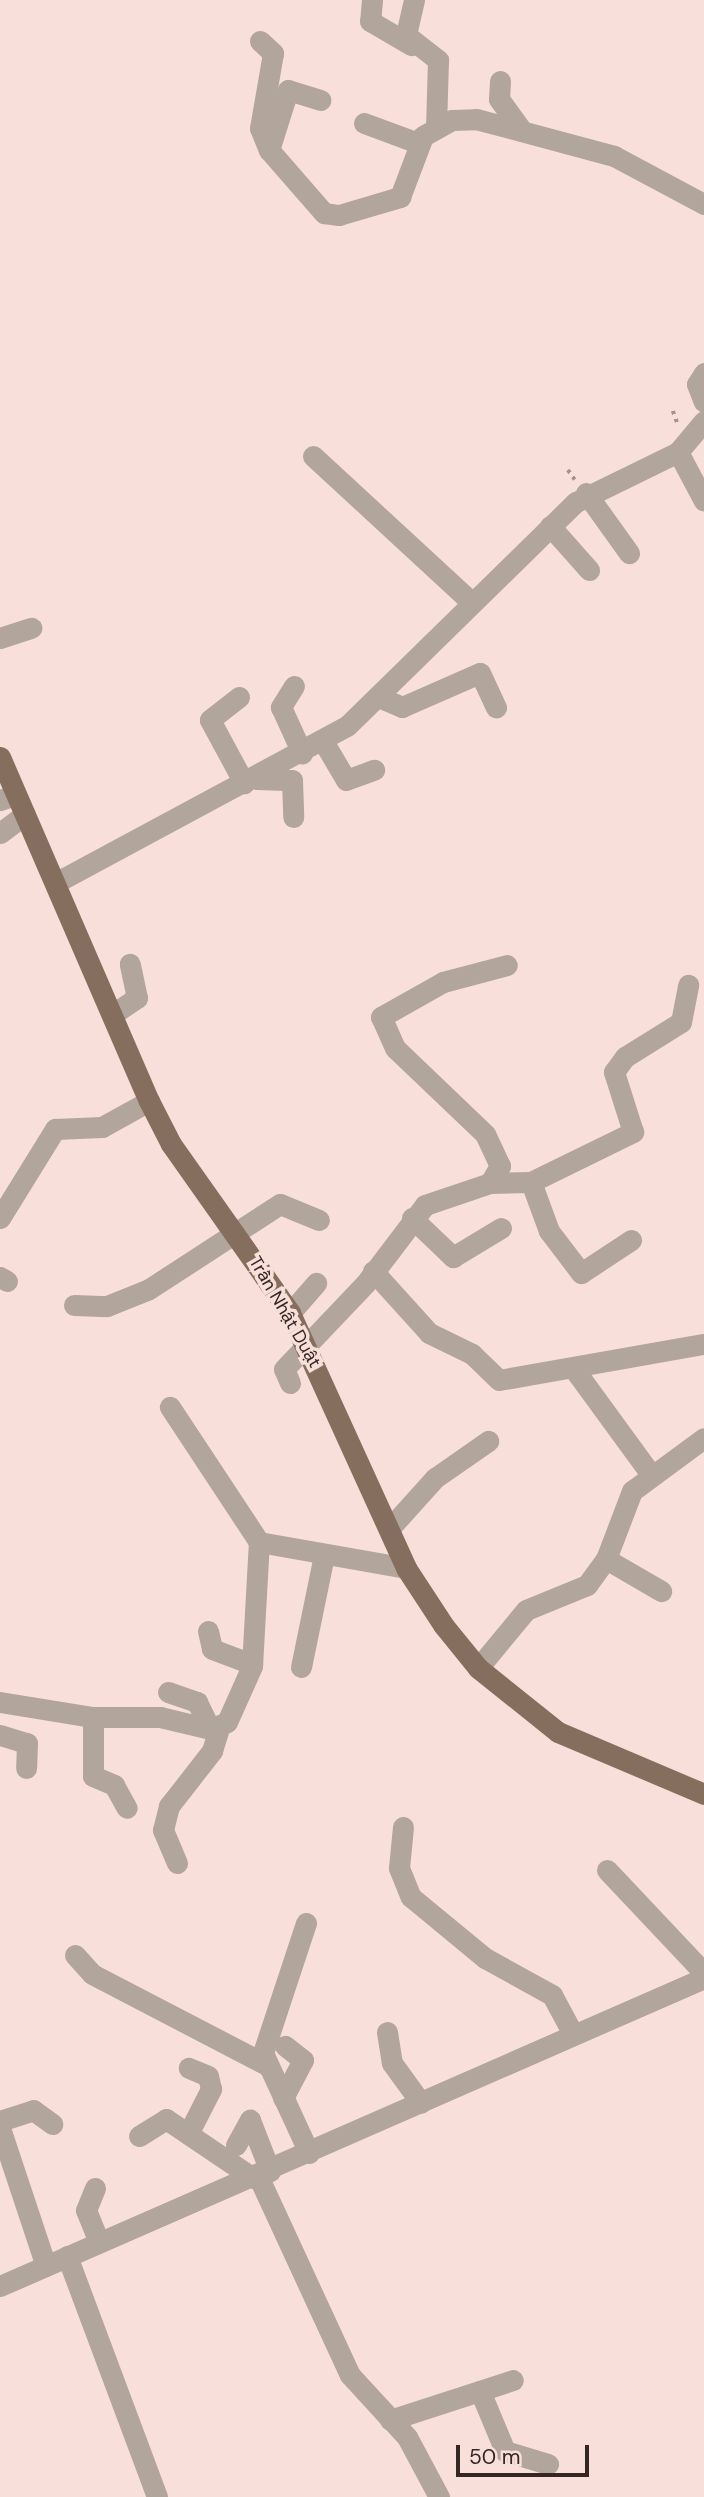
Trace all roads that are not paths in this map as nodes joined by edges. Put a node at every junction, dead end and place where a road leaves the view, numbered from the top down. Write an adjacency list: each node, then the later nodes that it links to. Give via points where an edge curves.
1 (372, 0): 4 (street, via 370,21)
2 (414, 0): 4 (street, via 406,35)
3 (260, 41): 11 (street, via 273,53 260,128)
4 (411, 45): 8 (street, via 439,63)
5 (500, 81): 9 (street, via 499,99)
6 (321, 100): 11 (street, via 288,90)
7 (364, 123): 10 (street)
8 (436, 126): 9 (street, via 476,119); 10 (street)
9 (520, 128): 12 (street, via 614,156)
10 (418, 143): 11 (street, via 400,197 339,215 318,209)
11 (269, 150)
12 (704, 204)
13 (704, 373): 14 (street, via 696,384)
14 (704, 402)
15 (704, 421): 16 (street)
16 (678, 452): 18 (street); 19 (street)
17 (313, 456): 23 (street)
18 (586, 494): 20 (street); 21 (street)
19 (704, 501)
20 (550, 526): 22 (street); 23 (street)
21 (629, 554)
22 (589, 570)
23 (469, 600): 28 (street)
24 (31, 628): 25 (street)
25 (0, 638)
26 (294, 686): 31 (street, via 281,707)
27 (239, 697): 34 (street, via 210,720)
28 (381, 698): 29 (street, via 402,707 480,673); 30 (street)
29 (496, 708)
30 (323, 741): 31 (street); 33 (street, via 346,780)
31 (302, 753): 34 (street)
32 (0, 757): 35 (main road, Trần Nhật Duật)
33 (374, 769)
34 (249, 781): 36 (street, via 292,780); 38 (street)
35 (13, 803): 37 (street); 38 (main road, Trần Nhật Duật)
36 (293, 817)
37 (0, 834)
38 (57, 882): 42 (main road, Trần Nhật Duật)
39 (130, 964): 42 (street, via 136,998)
40 (508, 965): 45 (street, via 443,982 381,1017 395,1048 485,1134 500,1166)
41 (688, 985): 44 (street, via 681,1022 625,1057 614,1072 633,1132)
42 (113, 1014): 43 (main road, Trần Nhật Duật)
43 (149, 1101): 46 (street, via 102,1128 55,1129); 49 (main road, Trần Nhật Duật, via 171,1144)
44 (531, 1182): 45 (street); 51 (street, via 549,1231 581,1273)
45 (490, 1183): 47 (street, via 439,1196)
46 (0, 1218)
47 (412, 1218): 50 (street, via 453,1257); 52 (street)
48 (319, 1220): 49 (street, via 286,1202)
49 (235, 1228): 54 (street, via 139,1294 90,1309); 55 (main road, Trần Nhật Duật)
50 (500, 1228)
51 (631, 1240)
52 (373, 1271): 56 (street); 58 (street, via 429,1333 472,1354 499,1380)
53 (316, 1283): 55 (street)
54 (74, 1305)
55 (290, 1314): 56 (main road, Trần Nhật Duật)
56 (307, 1343): 59 (street, via 284,1369); 64 (main road, Trần Nhật Duật)
57 (704, 1344): 58 (street)
58 (573, 1369): 63 (street)
59 (290, 1383)
60 (170, 1407): 65 (street)
61 (704, 1437): 63 (street)
62 (488, 1441): 64 (street, via 435,1478)
63 (652, 1476): 67 (street, via 622,1504)
64 (389, 1529): 68 (main road, Trần Nhật Duật)
65 (259, 1542): 66 (street); 71 (street)
66 (324, 1555): 68 (street); 72 (street)
67 (606, 1559): 69 (street); 73 (street, via 580,1592 526,1610)
68 (406, 1569): 73 (main road, Trần Nhật Duật)
69 (661, 1591)
70 (208, 1631): 71 (street, via 212,1649)
71 (252, 1664): 77 (street)
72 (301, 1667)
73 (478, 1668): 80 (main road, Trần Nhật Duật, via 578,1744)
74 (168, 1692): 77 (street, via 197,1702)
75 (3, 1710): 76 (street)
76 (93, 1717): 77 (street, via 160,1717); 81 (street, via 93,1776 114,1785)
77 (214, 1729): 83 (street, via 212,1751 169,1806 164,1835)
78 (0, 1735): 79 (street, via 27,1743)
79 (26, 1768)
80 (704, 1794)
81 (127, 1808)
82 (404, 1827): 90 (street, via 399,1868 411,1897 485,1958 552,1995)
83 (177, 1863)
84 (607, 1870): 87 (street)
85 (306, 1923): 92 (street, via 265,2039)
86 (75, 1955): 92 (street, via 92,1974)
87 (704, 1973)
88 (704, 1978): 90 (street)
89 (387, 2032): 95 (street, via 392,2063)
90 (573, 2034): 95 (street)
91 (285, 2046): 94 (street, via 303,2060)
92 (267, 2065): 94 (street)
93 (190, 2068): 99 (street, via 208,2076 211,2089)
94 (283, 2098): 102 (street)
95 (421, 2103): 102 (street)
96 (0, 2121): 97 (street, via 33,2110)
97 (52, 2124)
98 (0, 2128): 107 (street)
99 (188, 2134): 100 (street, via 161,2119); 103 (street)
100 (139, 2136)
101 (236, 2145): 103 (street, via 250,2120)
102 (309, 2153): 103 (street)
103 (260, 2175): 105 (street); 111 (street, via 349,2375)
104 (95, 2188): 105 (street, via 86,2210)
105 (99, 2242): 106 (street)
106 (67, 2256): 107 (street); 113 (street)
107 (46, 2266): 108 (street)
108 (0, 2286)
109 (513, 2380): 110 (street)
110 (480, 2391): 111 (street); 112 (street, via 505,2451)
111 (390, 2420): 114 (street)
112 (548, 2464)
113 (157, 2497)
114 (439, 2497)

